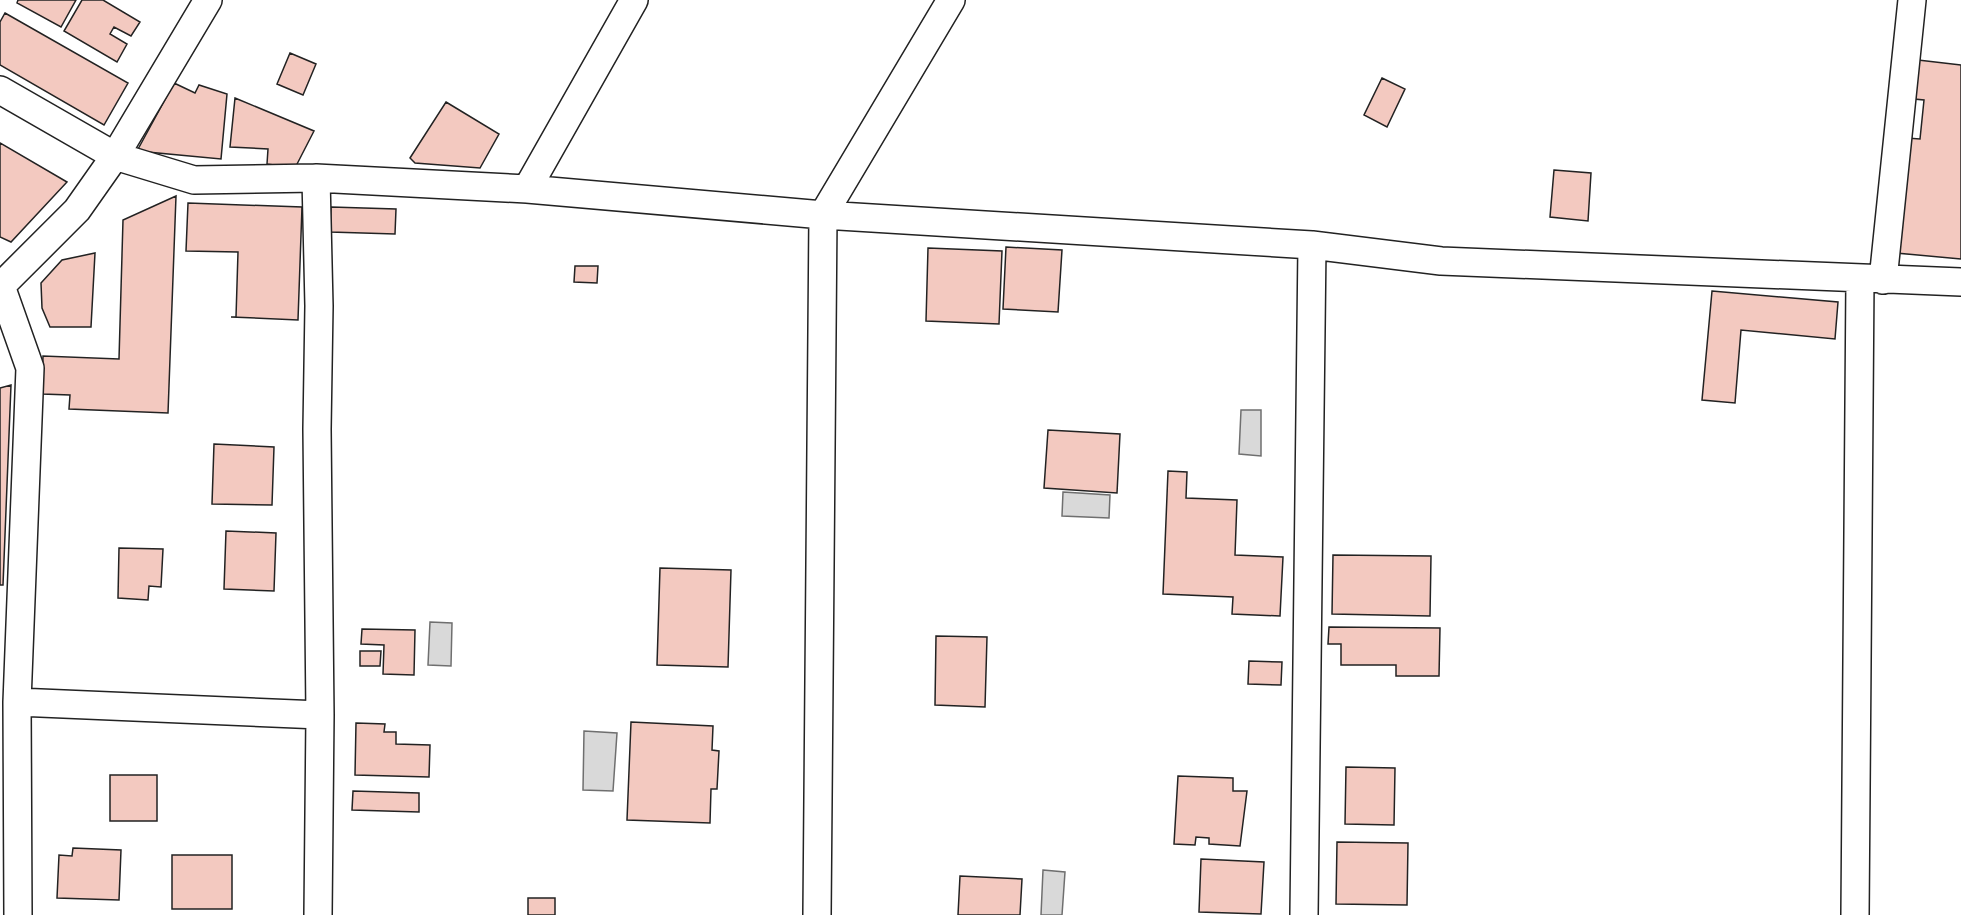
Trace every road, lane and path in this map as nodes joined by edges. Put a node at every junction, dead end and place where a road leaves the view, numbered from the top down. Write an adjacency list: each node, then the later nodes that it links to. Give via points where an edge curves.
1 (208, 0): 6 (street)
2 (634, 0): 8 (street)
3 (951, 0): 9 (street)
4 (1912, 0): 11 (street)
5 (0, 90): 6 (street)
6 (115, 156): 7 (street, via 194,180); 13 (street, via 77,210)
7 (316, 178): 8 (street); 15 (street)
8 (527, 189): 9 (street)
9 (823, 215): 10 (street); 18 (street)
10 (1312, 244): 11 (street, via 1442,261); 19 (street)
11 (1871, 280): 12 (street); 20 (street)
12 (1961, 282)
13 (1, 287): 14 (street, via 30,368)
14 (17, 702): 15 (street); 16 (street)
15 (320, 715): 17 (street)
16 (18, 915)
17 (318, 915)
18 (817, 915)
19 (1304, 915)
20 (1855, 915)

